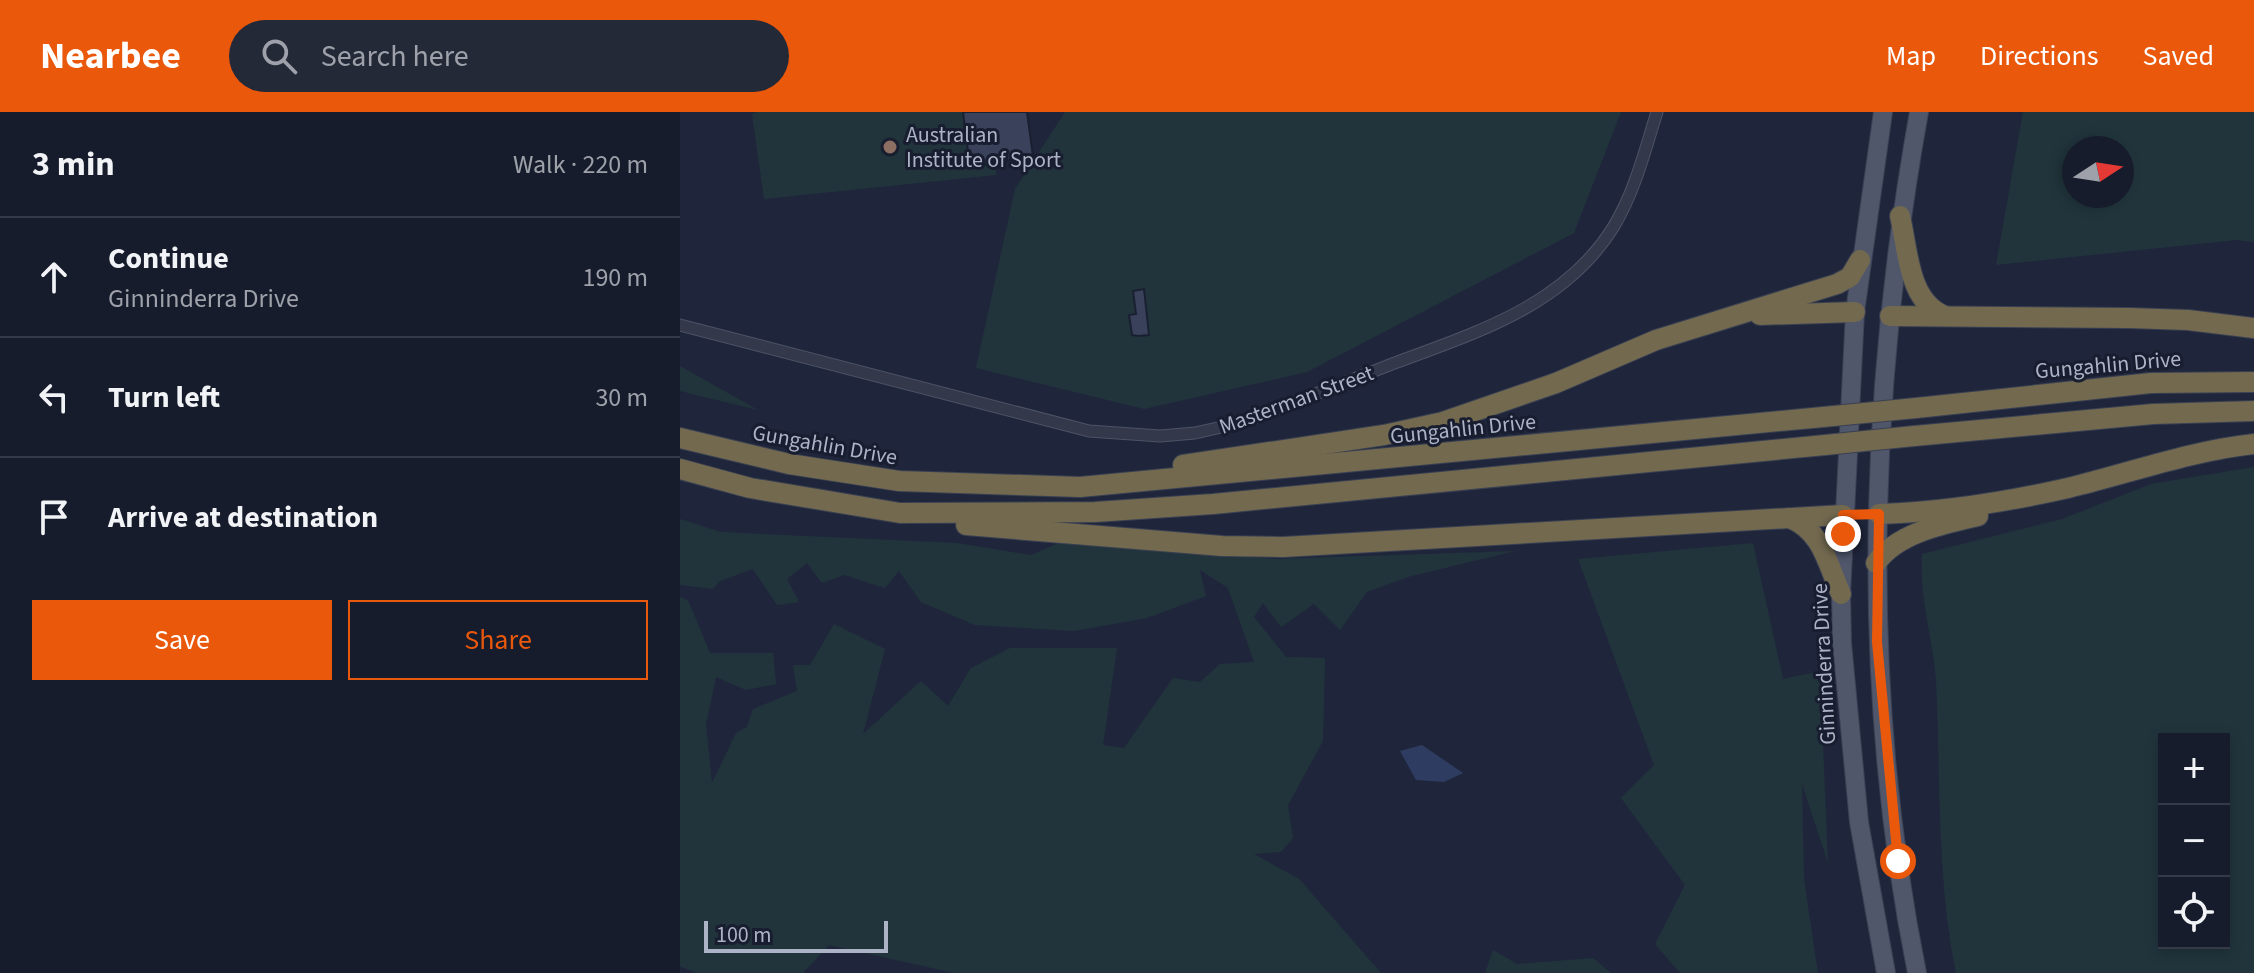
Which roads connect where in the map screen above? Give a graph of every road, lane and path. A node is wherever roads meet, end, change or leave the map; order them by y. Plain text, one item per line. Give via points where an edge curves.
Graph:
1 (1657, 112) edge
2 (1883, 112) edge
3 (1919, 112) edge
4 (1900, 216) junction
5 (1860, 260) junction
6 (1855, 312) junction
7 (1890, 316) junction
8 (1948, 317) junction
9 (1720, 319) junction
10 (680, 325) edge
11 (2254, 328) edge
12 (2254, 382) edge
13 (2254, 411) edge
14 (680, 438) edge
15 (2254, 444) edge
16 (680, 469) edge
17 (996, 485) junction
18 (2065, 488) junction
19 (900, 513) junction
20 (1879, 514) junction
21 (1843, 515) junction
22 (1789, 518) junction
23 (1876, 563) junction
24 (1841, 594) junction
25 (1886, 973) edge
26 (1917, 973) edge

1 - 10 street, Masterman Street via 1632,190 1614,225 1562,286 1480,331 1221,427 1160,436 1089,431
2 - 5 main road, Ginninderra Drive
3 - 4 main road
4 - 7 main road
4 - 8 highway via 1910,268 1923,299 1931,311
5 - 6 main road, Ginninderra Drive
5 - 9 highway via 1850,277 1837,284
6 - 7 main road
6 - 9 highway
6 - 21 main road, Ginninderra Drive
7 - 8 highway
7 - 20 main road
8 - 11 highway via 2158,319
9 - 17 highway via 1500,403 1414,428 1147,470
12 - 17 highway, Gungahlin Drive, bridge via 2151,383 1150,482
13 - 19 highway, bridge via 2153,414 1155,509
14 - 17 highway, Gungahlin Drive via 848,475 935,485
15 - 18 highway
16 - 19 highway via 750,488
18 - 20 highway via 1957,509
18 - 23 highway via 2039,502 1901,540 1887,547
19 - 22 highway via 926,521 1283,547
20 - 21 main road
20 - 23 main road
21 - 22 highway
21 - 24 main road, Ginninderra Drive
22 - 24 highway via 1816,536
23 - 26 main road via 1887,776
24 - 25 main road, Ginninderra Drive via 1856,794

